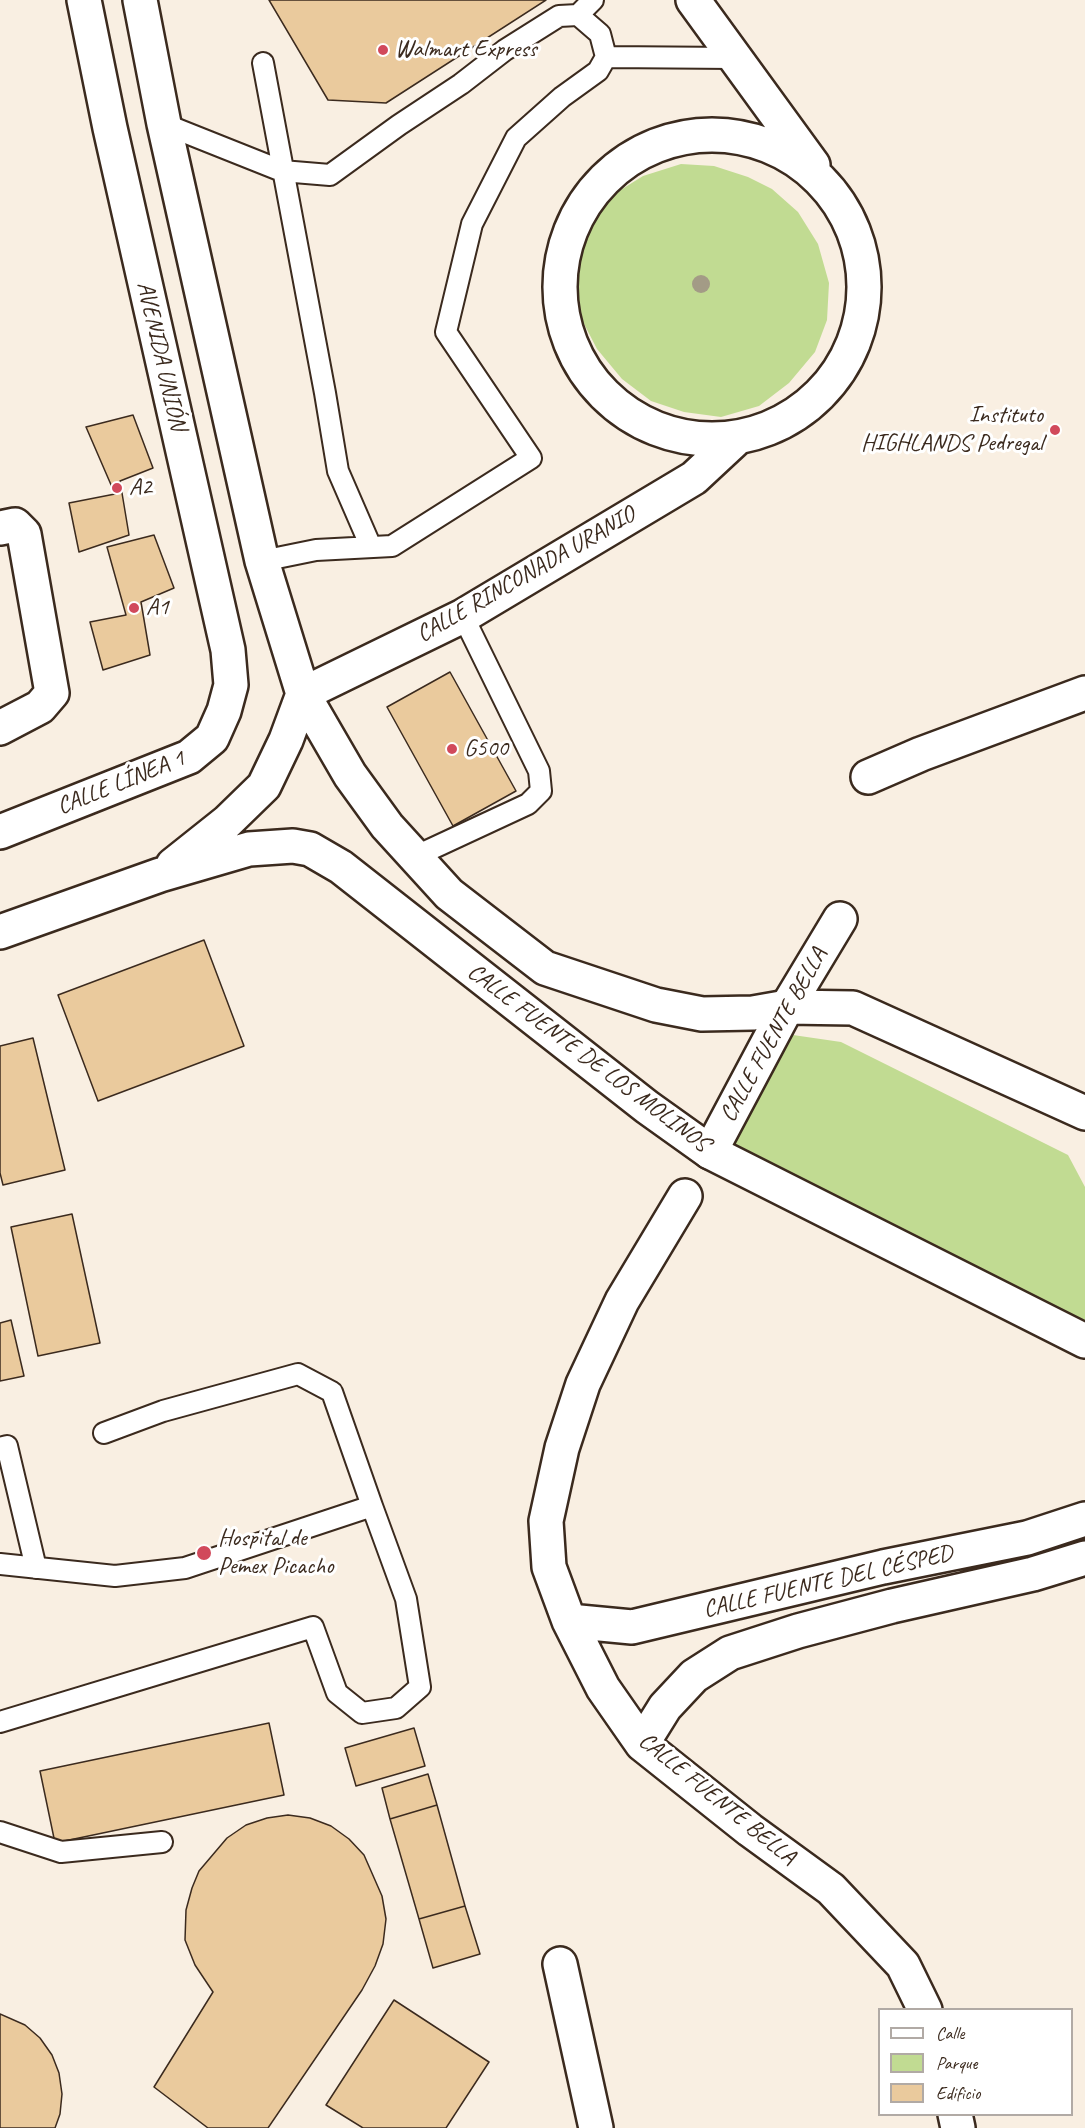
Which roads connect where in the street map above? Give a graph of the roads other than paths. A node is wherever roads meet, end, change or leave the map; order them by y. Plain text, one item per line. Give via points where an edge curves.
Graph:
1 (84, 0) edge
2 (140, 0) edge
3 (593, 0) edge
4 (693, 0) edge
5 (578, 15) junction
6 (606, 57) junction
7 (735, 58) junction
8 (263, 63) dead end
9 (164, 124) junction
10 (282, 171) junction
11 (828, 186) junction
12 (737, 438) junction
13 (0, 528) edge
14 (371, 547) junction
15 (262, 561) junction
16 (463, 616) junction
17 (1085, 693) edge
18 (303, 694) junction
19 (224, 711) joint
20 (0, 728) edge
21 (868, 777) dead end
22 (0, 832) edge
23 (414, 856) junction
24 (160, 875) junction
25 (840, 919) dead end
26 (0, 932) edge
27 (788, 1007) junction
28 (1085, 1113) edge
29 (710, 1152) junction
30 (685, 1196) dead end
31 (1085, 1341) edge
32 (104, 1433) dead end
33 (0, 1448) edge
34 (372, 1506) junction
35 (1085, 1519) edge
36 (1085, 1558) edge
37 (0, 1564) edge
38 (36, 1568) junction
39 (882, 1568) junction
40 (892, 1606) junction
41 (569, 1621) junction
42 (0, 1722) edge
43 (642, 1744) junction
44 (0, 1832) edge
45 (162, 1842) dead end
46 (560, 1964) dead end
47 (924, 2008) edge
48 (596, 2128) edge

1 - 19 street, AVENIDA UNIÓN via 228,650 231,685
2 - 9 street
3 - 5 lane
4 - 7 street
5 - 6 lane via 600,34
5 - 10 lane via 560,16 504,50 330,175
6 - 7 lane
6 - 14 lane via 598,71 516,138 472,224 446,332 531,458 392,546
7 - 11 street
8 - 10 lane
9 - 10 lane
9 - 15 street
10 - 14 lane via 338,471
11 - 12 street via 853,225 865,270 863,316 847,360 819,396 781,423
11 - 12 street via 787,153 767,146 737,136 683,136 634,155 594,189 567,236 558,288 567,340 594,386 634,419 684,438
12 - 16 street, CALLE RINCONADA URANIO via 694,478
13 - 20 street via 15,525 24,534 52,693 40,707
14 - 15 lane via 316,550
15 - 18 street
16 - 18 street, CALLE RINCONADA URANIO
16 - 23 lane via 539,771 541,791 528,804
17 - 21 street
18 - 23 street, CALLE FUENTE DE LOS MOLINOS via 350,775
18 - 24 street via 264,786 227,822
19 - 22 street, CALLE LÍNEA 1 via 212,738 189,757
23 - 27 street, CALLE FUENTE DE LOS MOLINOS via 449,894 545,968 656,1005 702,1014 753,1013
24 - 26 street
24 - 29 street, CALLE FUENTE DE LOS MOLINOS via 249,849 310,849 341,867
25 - 27 street, CALLE FUENTE BELLA
27 - 28 street, CALLE FUENTE DE LOS MOLINOS via 853,1008
27 - 29 street, CALLE FUENTE BELLA
29 - 31 street, CALLE FUENTE DE LOS MOLINOS
30 - 41 street, CALLE FUENTE BELLA via 622,1301 584,1384 562,1448 546,1521 549,1567
32 - 34 lane via 163,1411 298,1374 332,1392
33 - 38 lane via 7,1446
34 - 38 lane via 185,1568 115,1576
34 - 42 lane via 406,1599 420,1687 396,1708 362,1713 336,1694 313,1627
35 - 39 street, CALLE FUENTE DEL CÉSPED via 1027,1538
36 - 40 street, CALLE FUENTE DEL CÉSPED
37 - 38 lane
39 - 40 street
39 - 41 street, CALLE FUENTE DEL CÉSPED via 632,1627
40 - 43 street, CALLE FUENTE DEL CÉSPED via 798,1630 730,1653 694,1677 672,1699
41 - 43 street, CALLE FUENTE BELLA via 603,1688
43 - 47 street, CALLE FUENTE BELLA via 831,1889 903,1965
44 - 45 lane via 61,1852
46 - 48 street

